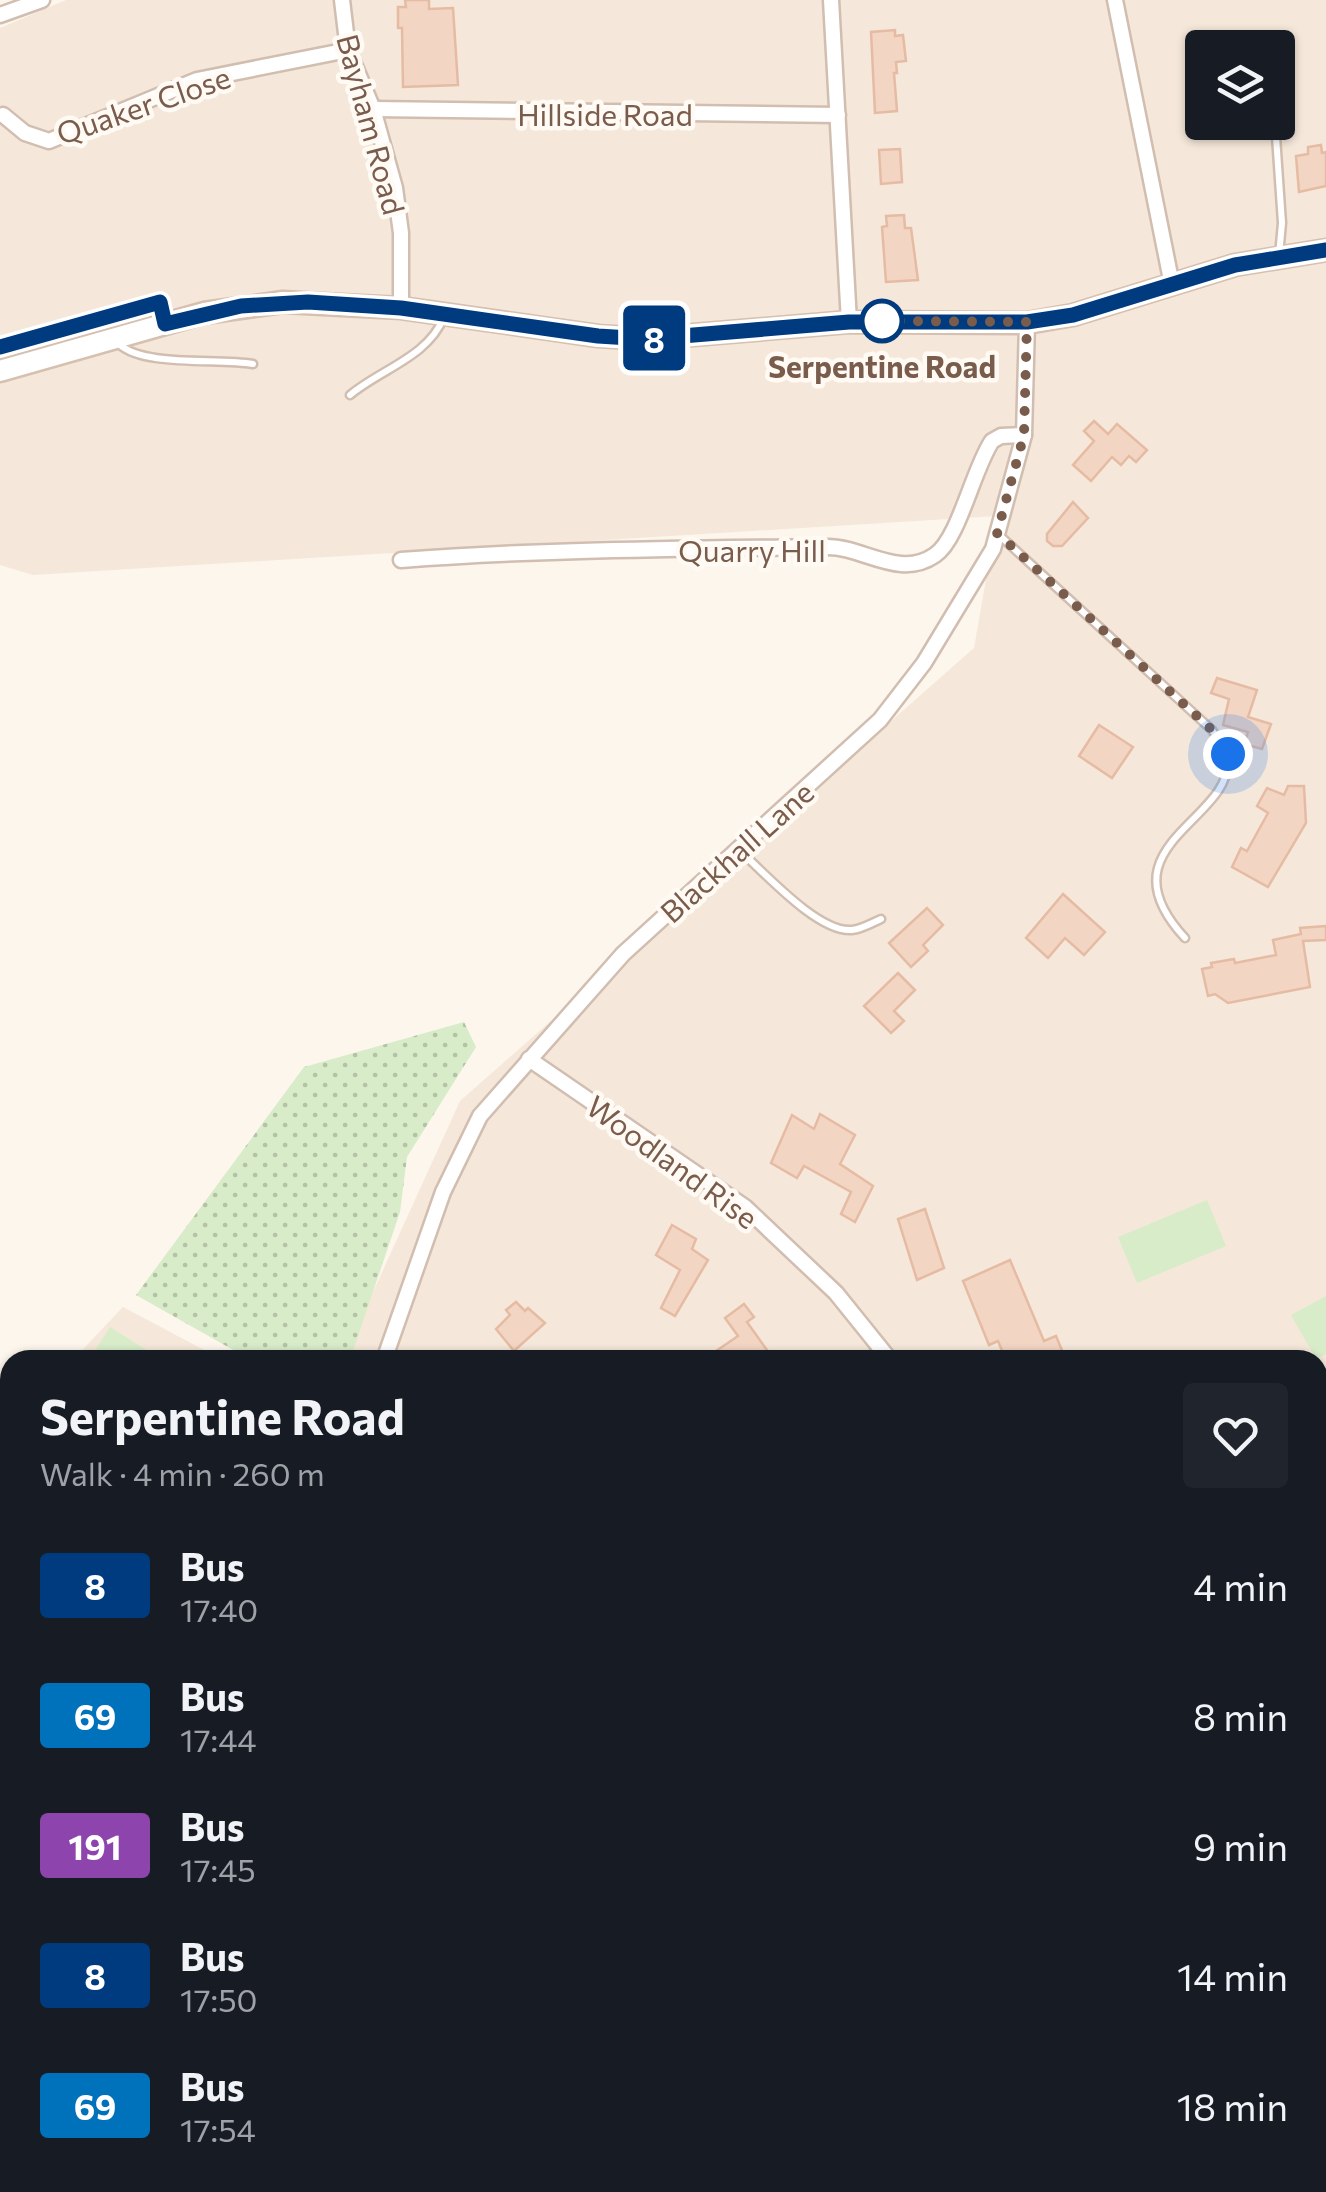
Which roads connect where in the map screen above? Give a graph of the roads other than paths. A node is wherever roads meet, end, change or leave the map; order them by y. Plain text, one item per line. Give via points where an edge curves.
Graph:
1 (42, 0) edge
2 (342, 0) edge
3 (831, 0) edge
4 (1115, 0) edge
5 (0, 15) edge
6 (348, 50) junction
7 (372, 109) junction
8 (3, 115) dead end
9 (838, 115) junction
10 (1276, 140) edge
11 (1326, 250) edge
12 (1279, 256) junction
13 (1172, 285) junction
14 (401, 308) junction
15 (444, 316) junction
16 (849, 322) junction
17 (1027, 322) junction
18 (165, 324) junction
19 (115, 339) junction
20 (0, 347) edge
21 (253, 364) dead end
22 (0, 371) edge
23 (350, 394) dead end
24 (1024, 435) junction
25 (997, 533) junction
26 (402, 560) dead end
27 (738, 849) junction
28 (881, 920) dead end
29 (1185, 938) dead end
30 (529, 1058) junction
31 (388, 1350) edge
32 (882, 1350) edge

1 - 5 street
2 - 6 street, Bayham Road
3 - 9 street
4 - 13 street
6 - 7 street, Bayham Road
6 - 8 street, Quaker Close via 197,80 49,141
7 - 9 street, Hillside Road
7 - 14 street, Bayham Road via 401,233
9 - 16 street
10 - 12 lane
11 - 12 main road
12 - 13 main road
13 - 17 main road
14 - 15 main road
14 - 18 main road via 265,303
15 - 16 main road via 646,339
15 - 23 lane via 415,354
16 - 17 main road
17 - 24 street, Blackhall Lane
18 - 19 main road
18 - 20 street via 160,302
19 - 21 lane via 142,357
19 - 22 main road
24 - 25 street, Blackhall Lane
24 - 26 street, Quarry Hill via 992,441 949,540 932,558 906,565 836,546
25 - 27 street, Blackhall Lane via 924,662 880,720
25 - 29 lane via 1212,730 1228,754 1214,798 1174,836 1158,869 1160,902
27 - 28 lane via 838,929
27 - 30 street, Blackhall Lane via 623,954
30 - 31 street, Blackhall Lane via 480,1116 450,1177
30 - 32 street, Woodland Rise via 745,1208 836,1293

